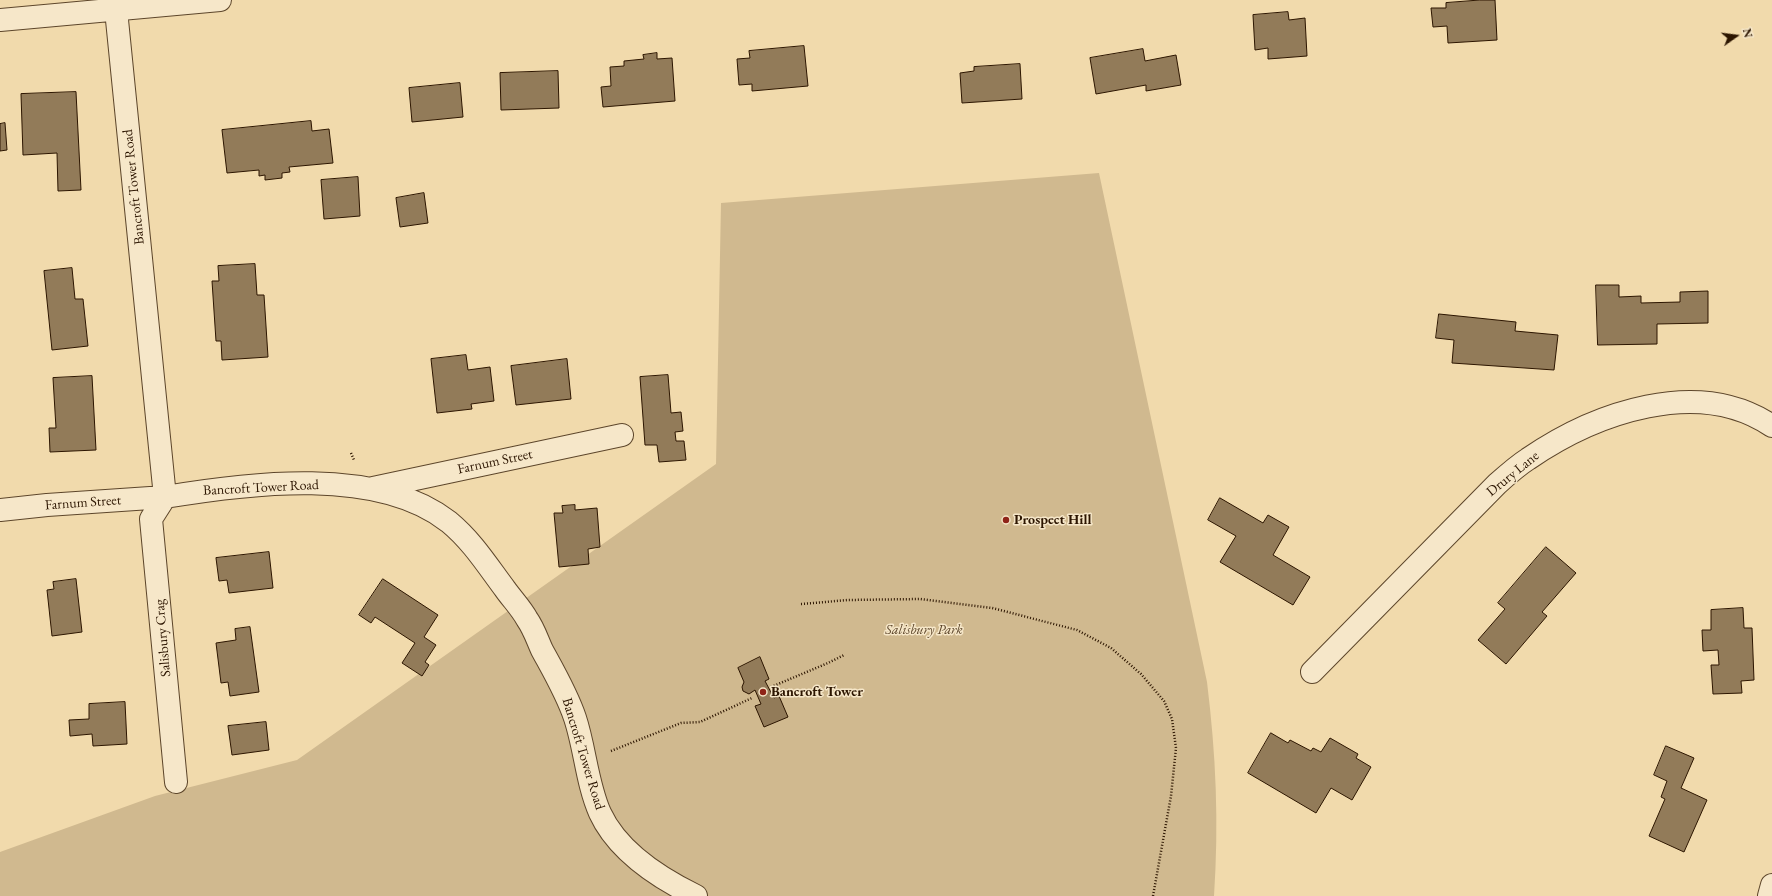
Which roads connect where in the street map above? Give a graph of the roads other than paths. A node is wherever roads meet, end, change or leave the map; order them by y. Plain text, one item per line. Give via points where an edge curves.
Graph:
1 (220, 0) edge
2 (116, 10) junction
3 (0, 20) edge
4 (1772, 426) edge
5 (622, 435) dead end
6 (368, 489) junction
7 (165, 497) junction
8 (0, 510) edge
9 (1312, 672) dead end
10 (176, 782) dead end
11 (1772, 884) edge
12 (696, 896) edge
13 (1769, 896) edge

1 - 2 street
2 - 3 street
2 - 7 street, Bancroft Tower Road
4 - 9 street, Drury Lane via 1740,410 1718,404 1690,402 1632,411 1595,422 1560,439 1527,459 1497,484
5 - 6 street, Farnum Street
6 - 7 street, Bancroft Tower Road via 319,484 278,484
6 - 12 street, Bancroft Tower Road via 399,496 434,512 450,523 476,549 535,631 557,676 573,711 600,813 616,838 632,855 670,882
7 - 8 street, Farnum Street
7 - 10 street, Salisbury Crag via 152,519
11 - 13 street

